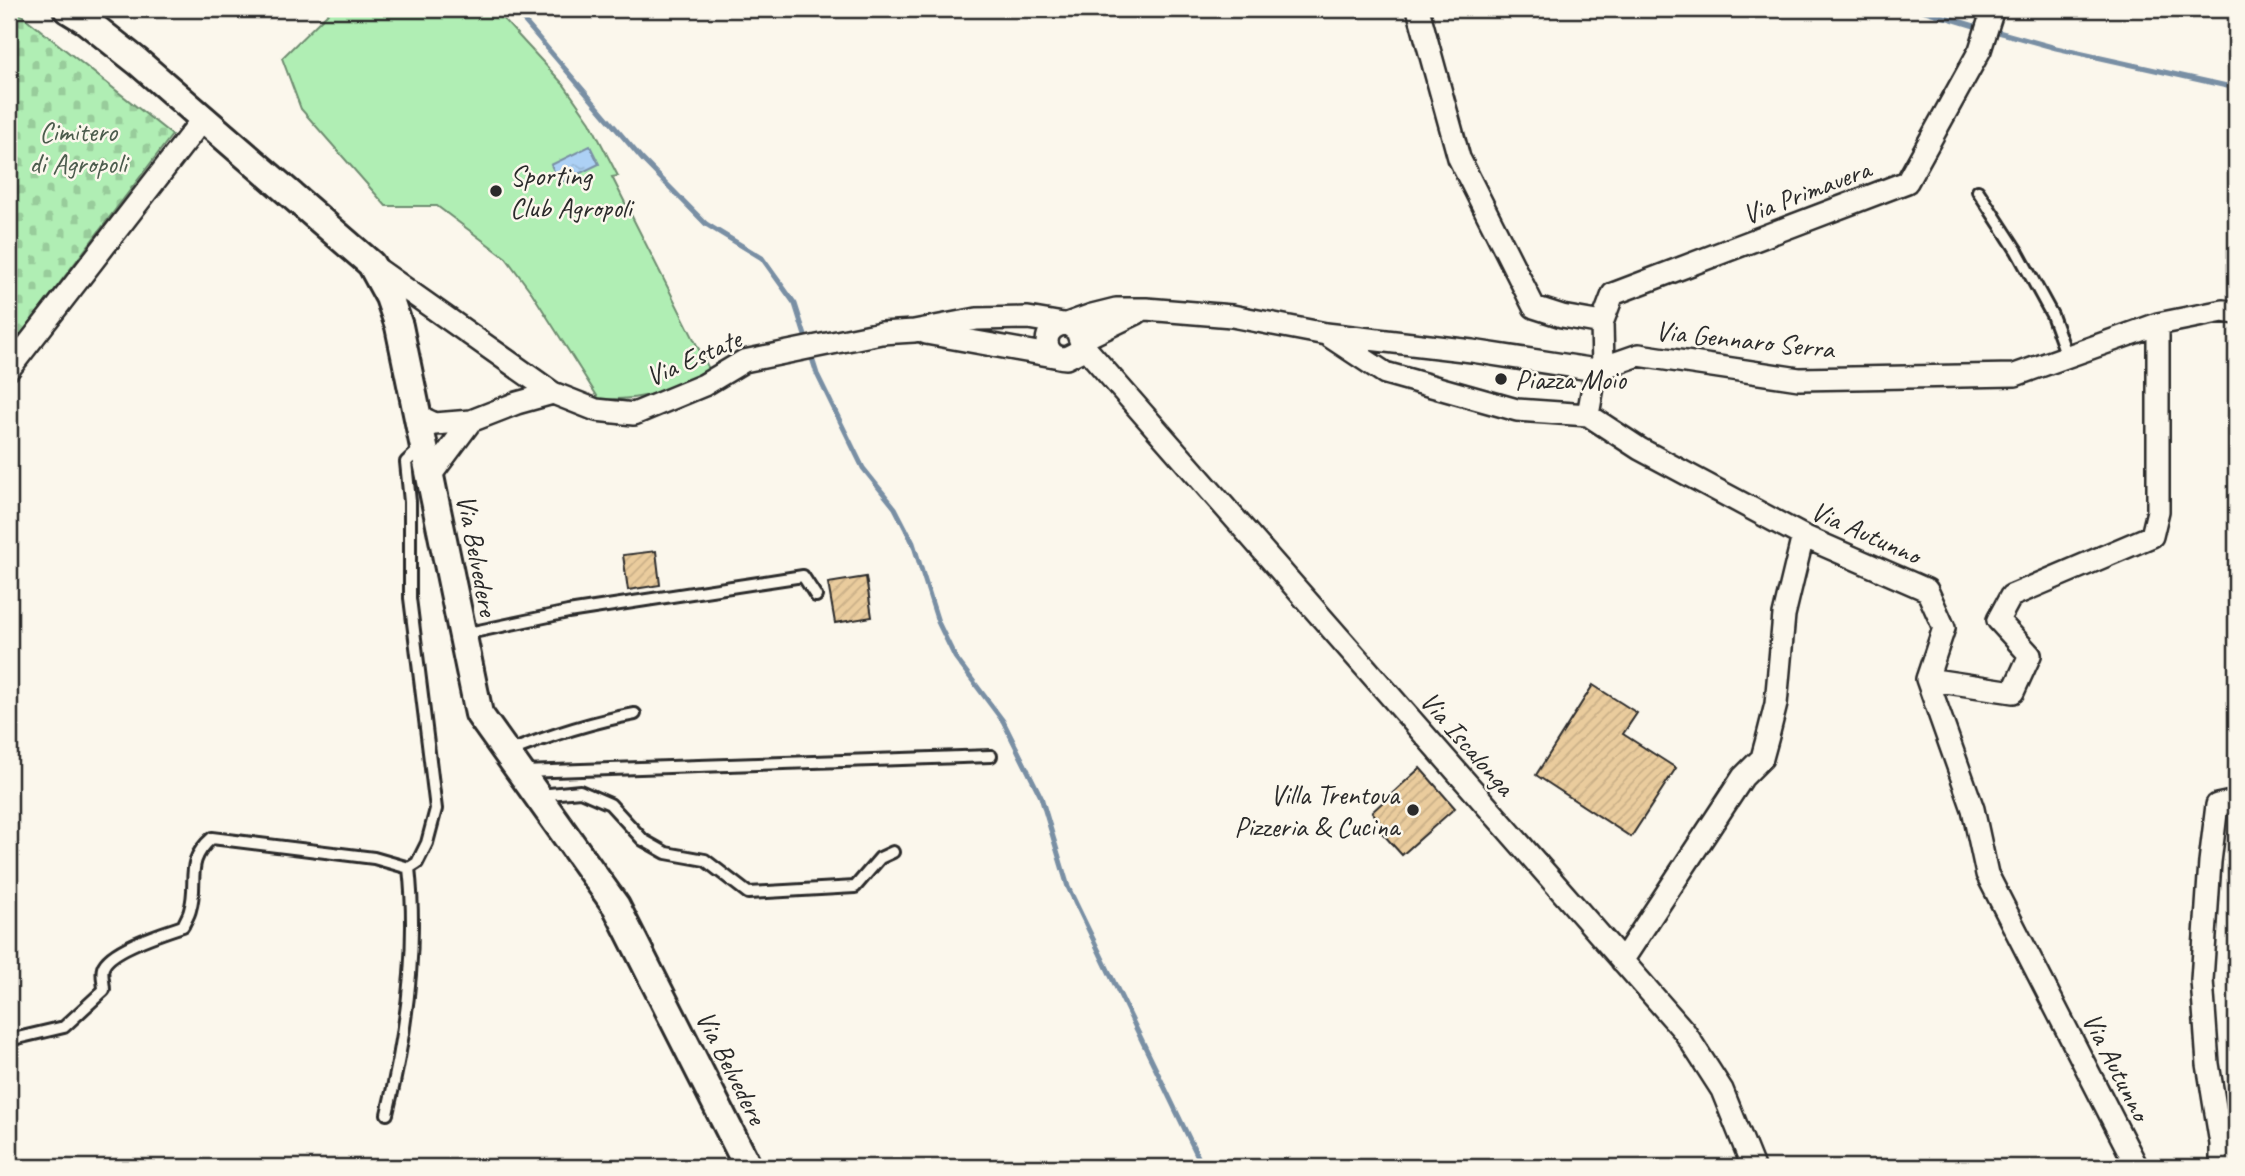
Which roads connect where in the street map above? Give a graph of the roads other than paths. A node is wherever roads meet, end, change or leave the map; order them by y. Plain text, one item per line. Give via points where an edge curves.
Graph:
1 (1418, 9) edge
2 (76, 13) edge
3 (1992, 14) edge
4 (202, 120) junction
5 (1978, 191) dead end
6 (371, 264) junction
7 (2236, 313) edge
8 (1602, 323) junction
9 (2158, 324) junction
10 (914, 331) junction
11 (1326, 334) junction
12 (1069, 341) junction
13 (2067, 356) junction
14 (9, 369) edge
15 (1599, 369) junction
16 (553, 393) junction
17 (1588, 415) junction
18 (418, 416) junction
19 (471, 421) junction
20 (424, 445) junction
21 (430, 476) junction
22 (1803, 536) junction
23 (816, 596) dead end
24 (462, 635) junction
25 (1927, 679) junction
26 (635, 714) dead end
27 (991, 756) dead end
28 (513, 763) junction
29 (537, 796) junction
30 (2236, 801) edge
31 (893, 852) dead end
32 (409, 868) junction
33 (1622, 961) junction
34 (9, 1040) edge
35 (387, 1114) dead end
36 (748, 1167) edge
37 (1754, 1167) edge
38 (2137, 1167) edge
39 (2221, 1167) edge

1 - 8 street via 1460,158 1534,307
2 - 4 street, Via Belvedere
3 - 8 street, Via Primavera via 1982,44 1907,182 1613,294
4 - 6 street, Via Belvedere
4 - 14 street
5 - 13 lane via 2052,314
6 - 16 street, Via Estate
6 - 18 street, Via Belvedere via 399,326
7 - 9 street, Via Gennaro Serra via 2223,311
8 - 15 street, Via Primavera
9 - 13 street, Via Gennaro Serra
9 - 25 street via 2158,511 2152,536 2011,596 1998,620 2030,656 2013,692
10 - 12 street, Via Estate
10 - 12 street, Via Estate via 977,319 1028,318
10 - 16 street, Via Estate via 881,333 744,361 704,386 634,414 596,410
11 - 12 street via 1233,316 1146,309
11 - 15 street, Via Gennaro Serra
11 - 17 street, Via Autunno via 1385,373 1517,410
12 - 33 street, Via Iscalonga via 1110,375
13 - 15 street, Via Gennaro Serra via 2015,375 1799,379 1639,355
15 - 17 street
16 - 19 street
17 - 22 street, Via Autunno via 1640,449
18 - 19 street via 435,424
18 - 20 street, Via Belvedere
19 - 21 street
20 - 21 street, Via Belvedere
20 - 32 lane via 406,463 410,598 436,808 427,843 417,863
21 - 24 street, Via Belvedere
22 - 25 street, Via Autunno via 1927,590 1944,628
22 - 33 street via 1784,615 1776,704 1762,758 1743,778
23 - 24 lane via 803,576 568,612
24 - 28 street, Via Belvedere via 479,715
25 - 38 street, Via Autunno via 1973,809 1987,874
26 - 28 lane via 539,740
27 - 28 lane
28 - 29 street, Via Belvedere
29 - 31 lane via 580,791 610,804 642,839 666,853 705,860 748,893 855,887 880,858
29 - 36 street, Via Belvedere via 616,906
30 - 39 street via 2217,806 2202,980
32 - 34 lane via 374,858 212,838 200,848 193,866 191,910 183,926 109,958 103,969 104,990 64,1027
32 - 35 lane via 413,905 410,974 399,1064
33 - 37 street, Via Iscalonga via 1684,1031 1722,1090

